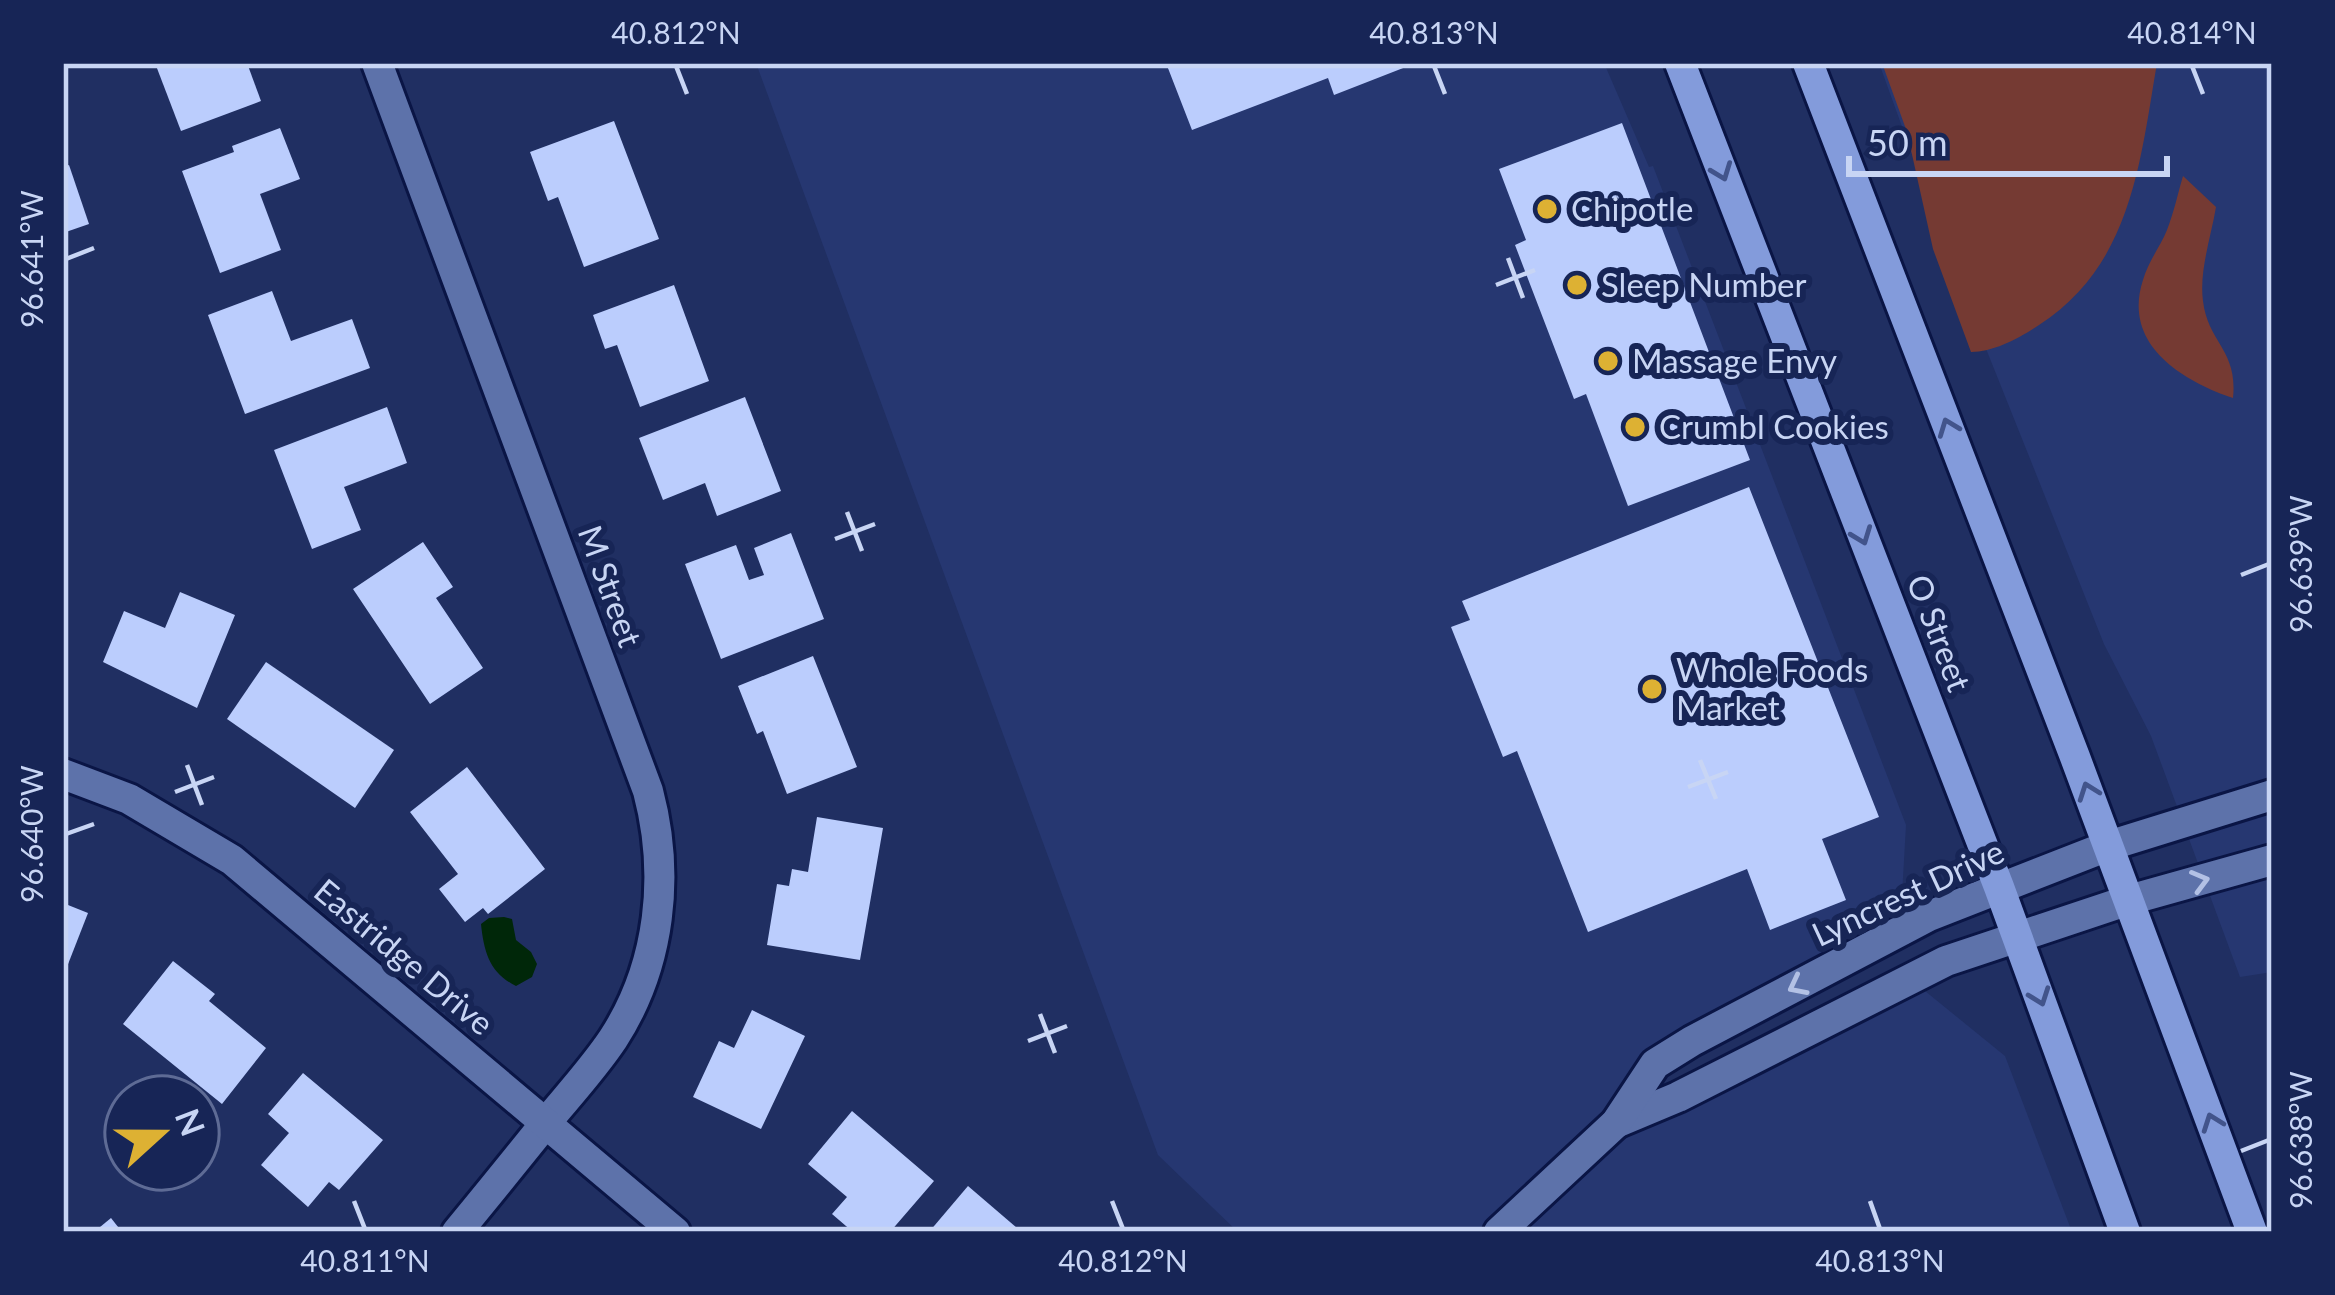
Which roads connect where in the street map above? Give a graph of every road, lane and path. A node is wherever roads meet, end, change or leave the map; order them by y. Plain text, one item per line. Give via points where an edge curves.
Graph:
1 (377, 63) edge
2 (1680, 63) edge
3 (1808, 63) edge
4 (63, 774) edge
5 (2272, 795) edge
6 (2108, 846) junction
7 (2272, 860) edge
8 (1999, 887) junction
9 (2128, 900) junction
10 (2018, 936) junction
11 (546, 1124) junction
12 (1616, 1124) junction
13 (457, 1232) edge
14 (675, 1232) edge
15 (1499, 1232) edge
16 (2125, 1232) edge
17 (2252, 1232) edge

1 - 11 street, M Street via 657,825 658,911 632,1005
2 -> 8 main road, O Street
6 -> 3 main road
4 - 11 street, Eastridge Drive via 129,799 232,860
5 - 6 street, Lyncrest Drive
6 - 8 street, Lyncrest Drive
6 - 9 main road
9 -> 7 street, Lyncrest Drive
8 - 10 main road, O Street
8 -> 12 street, Lyncrest Drive via 1692,1041 1655,1064
9 - 10 street, Lyncrest Drive
17 -> 9 main road
10 - 12 street, Lyncrest Drive via 1929,968
10 -> 16 main road, O Street
11 - 13 street, M Street
11 - 14 street, Eastridge Drive
12 - 15 street, Lyncrest Drive

